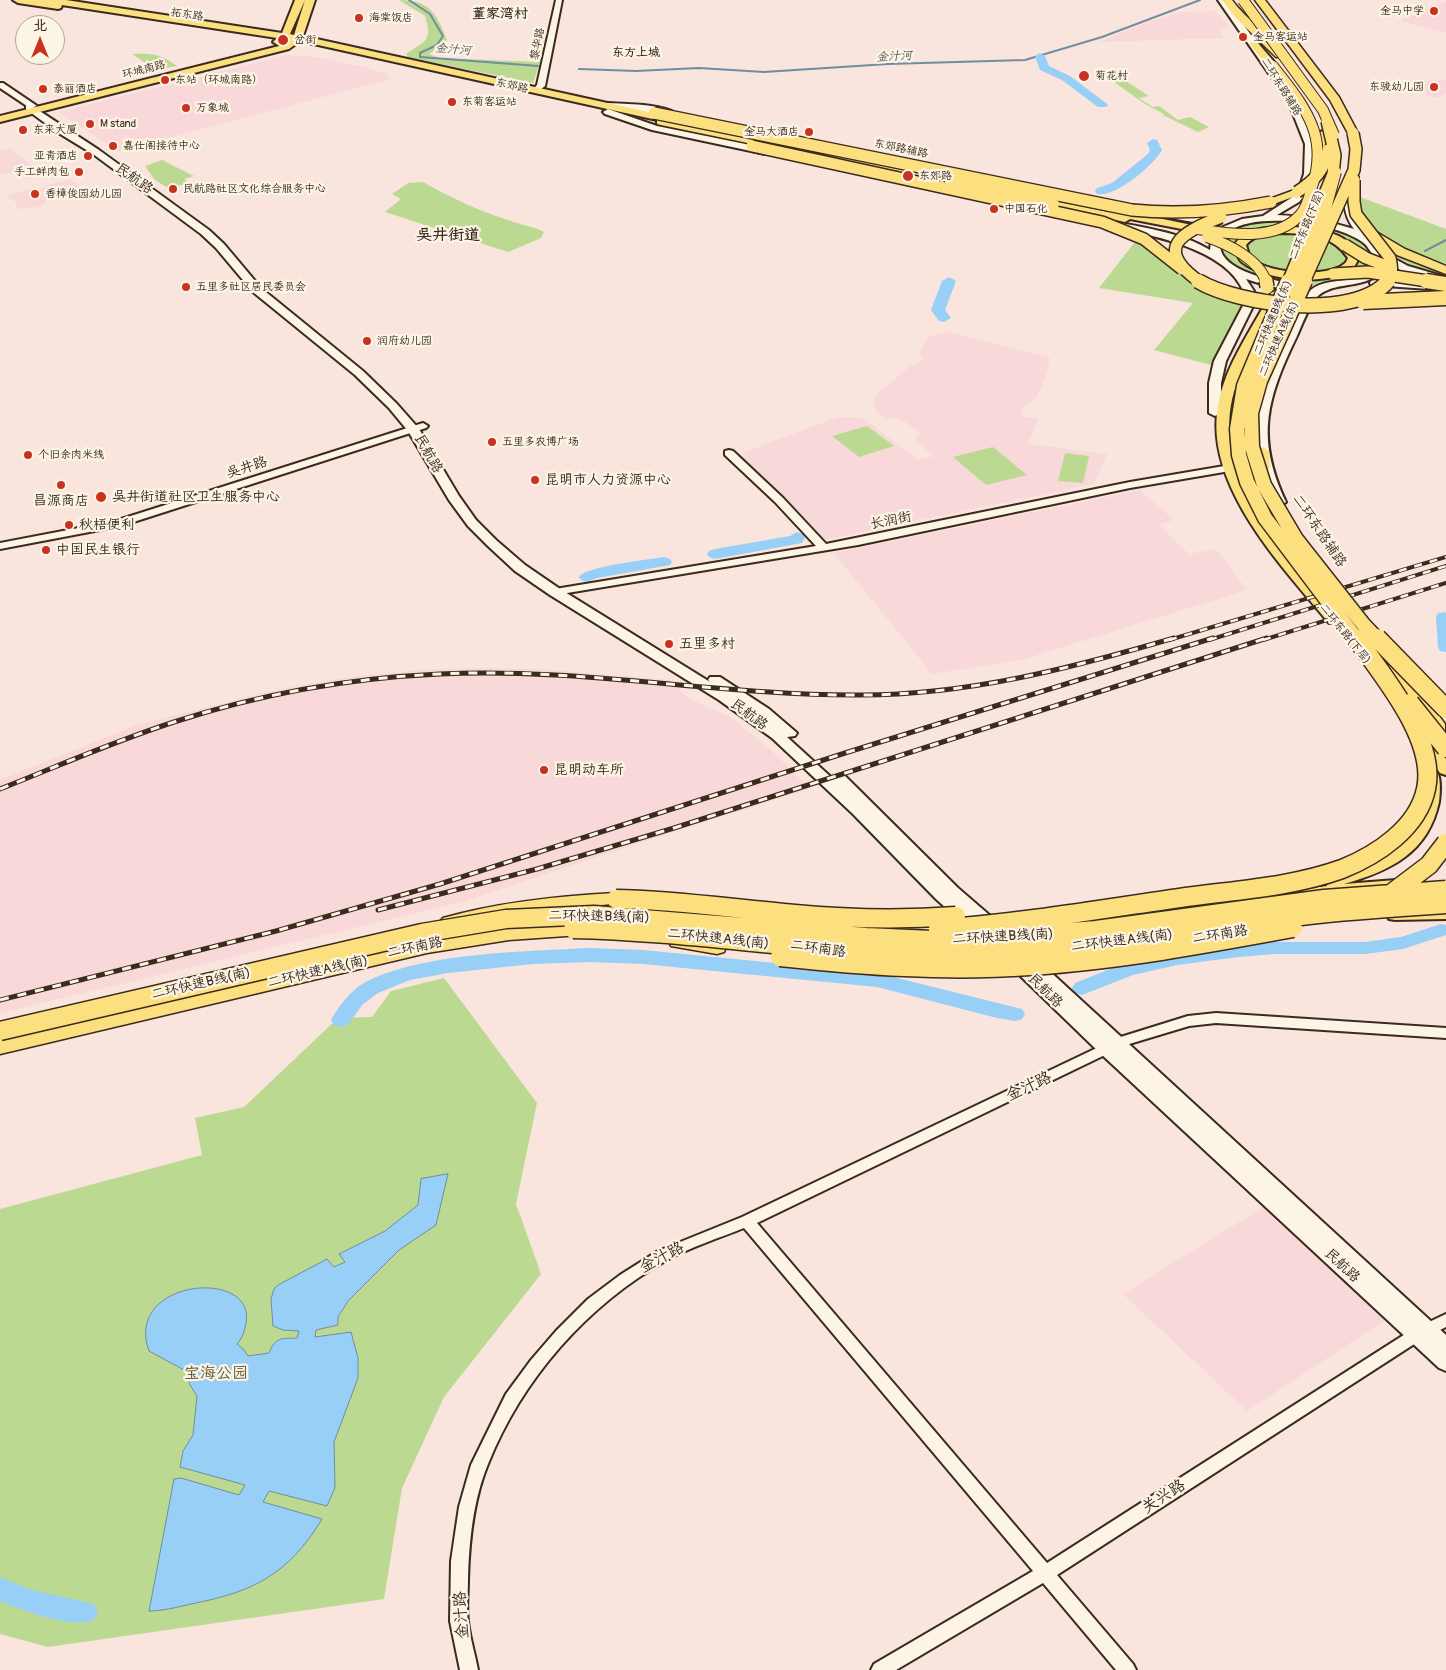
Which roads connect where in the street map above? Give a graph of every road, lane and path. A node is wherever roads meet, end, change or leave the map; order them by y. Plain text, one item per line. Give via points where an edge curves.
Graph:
1 (18, 0) edge
2 (48, 0) edge
3 (300, 0) edge
4 (310, 0) edge
5 (559, 0) edge
6 (1222, 0) edge
7 (1227, 0) edge
8 (1235, 0) edge
9 (1244, 0) edge
10 (1259, 0) edge
11 (1272, 0) edge
12 (283, 38) junction
13 (296, 40) junction
14 (1254, 44) junction
15 (1273, 66) joint
16 (1297, 71) junction
17 (0, 86) edge
18 (536, 91) junction
19 (33, 108) junction
20 (602, 108) junction
21 (654, 113) joint
22 (0, 115) edge
23 (0, 119) edge
24 (1349, 123) junction
25 (678, 130) joint
26 (1327, 130) junction
27 (1318, 152) junction
28 (1326, 170) junction
29 (1354, 170) junction
30 (950, 182) junction
31 (973, 195) junction
32 (1056, 202) junction
33 (1271, 202) junction
34 (1038, 208) junction
35 (1252, 221) junction
36 (1194, 227) junction
37 (1263, 232) junction
38 (1370, 237) junction
39 (1345, 245) junction
40 (1244, 258) junction
41 (1225, 263) junction
42 (1182, 269) junction
43 (1334, 280) junction
44 (1445, 280) edge
45 (1446, 298) edge
46 (1308, 302) junction
47 (1215, 413) junction
48 (418, 428) junction
49 (1230, 439) junction
50 (1263, 451) junction
51 (728, 452) dead end
52 (1226, 468) junction
53 (1256, 506) junction
54 (0, 546) edge
55 (823, 547) junction
56 (560, 591) junction
57 (1358, 628) junction
58 (1389, 682) junction
59 (1446, 709) edge
60 (1446, 727) edge
61 (1446, 740) edge
62 (1446, 749) edge
63 (1446, 770) edge
64 (1446, 843) edge
65 (1338, 870) junction
66 (1446, 882) edge
67 (1446, 890) edge
68 (1238, 902) junction
69 (1446, 905) edge
70 (1446, 914) edge
71 (594, 915) junction
72 (1364, 917) junction
73 (573, 930) junction
74 (991, 932) junction
75 (457, 942) junction
76 (717, 948) junction
77 (348, 952) junction
78 (1019, 959) junction
79 (324, 983) junction
80 (0, 1032) edge
81 (1446, 1033) edge
82 (0, 1045) edge
83 (1111, 1046) junction
84 (0, 1058) edge
85 (747, 1221) junction
86 (1446, 1320) edge
87 (1422, 1332) junction
88 (1446, 1346) edge
89 (1446, 1363) edge
90 (1045, 1573) junction
91 (469, 1670) edge
92 (880, 1670) edge
93 (1127, 1670) edge

1 - 12 main road, 拓东路
2 - 12 main road, 拓东路
3 - 12 main road
4 - 13 main road
5 - 18 street, 黎华路 via 541,86
6 - 14 main road, 二环东路辅路
7 - 16 highway, bridge via 1241,20
8 - 26 main road, 二环东路(下层)
9 - 16 highway, 二环快速B线(东), bridge
9 - 49 main road, 二环东路(下层), bridge via 1323,110 1333,129 1337,161 1332,191 1321,222 1241,392
10 - 24 highway, 二环快速A线(东) via 1335,99
10 - 38 main road via 1337,105 1349,128 1354,159 1348,209 1351,219
11 - 24 highway via 1338,86 1350,111
12 - 13 main road, 拓东路
12 - 19 main road, 环城南路 via 264,49
13 - 18 main road, 东郊路
13 - 19 main road, 环城南路 via 279,49
13 - 20 main road, 东郊路 via 410,70
14 - 15 main road
14 - 35 main road, 二环东路辅路 via 1295,105 1310,144 1307,184 1300,195 1288,206
15 - 27 main road, bridge via 1307,115
16 - 26 highway, 二环快速B线(东), bridge via 1321,106
17 - 19 street
18 - 20 main road, 东郊路
19 - 22 main road, 环城南路
19 - 23 main road, 环城南路
19 - 48 main road, 民航路 via 205,232 257,290 359,373
20 - 21 main road
20 - 25 main road
20 - 30 main road, 东郊路
20 - 31 main road via 665,130
20 - 32 main road, 东郊路
20 - 36 main road, 东郊路辅路 via 660,111
21 - 33 highway, bridge via 1132,210 1204,213
24 - 29 highway, 二环快速A线(东), bridge via 1356,148
25 - 42 highway, bridge via 1092,220 1144,239
26 - 27 main road
26 - 28 main road, 二环东路(下层), bridge
26 - 33 highway, bridge via 1327,161 1319,175 1303,188
26 - 57 highway, 二环快速B线(东), bridge via 1335,155 1333,174 1244,386 1235,434 1245,476 1262,513 1281,541
27 - 28 main road, bridge
27 - 37 main road, bridge via 1314,182 1300,215 1286,225
28 - 49 main road, 二环东路(下层), bridge via 1310,220 1229,390 1223,412
29 - 38 highway, bridge via 1355,209
29 - 57 highway, 二环快速A线(东), bridge via 1263,375 1250,424 1257,466 1274,505
30 - 31 main road
30 - 32 main road, 东郊路, bridge
31 - 34 main road
32 - 34 main road
32 - 36 main road, 东郊路, bridge
33 - 42 highway, bridge via 1211,220 1185,233 1177,241 1174,252
34 - 41 main road via 1164,235 1195,245
35 - 36 main road, 东郊路辅路
35 - 38 main road via 1316,220
35 - 41 main road via 1235,225 1218,236 1215,249
36 - 37 main road, bridge via 1234,234
36 - 40 main road, bridge
37 - 39 main road, bridge via 1312,233
37 - 40 main road, bridge via 1242,241 1239,249
38 - 43 main road via 1380,258 1374,272 1360,280
38 - 44 highway, bridge
38 - 46 highway, bridge via 1390,260 1392,272 1386,282 1376,291 1358,298 1331,304
39 - 43 main road, bridge via 1353,256 1353,262
39 - 44 highway, bridge via 1381,265
40 - 43 main road, bridge via 1280,274
40 - 47 main road, bridge via 1264,275 1267,284 1231,359 1218,393
41 - 43 main road via 1251,277 1276,284 1306,287
41 - 47 main road via 1248,286 1251,295 1250,304 1220,362
42 - 46 highway, bridge via 1204,285 1231,296 1260,302
43 - 44 highway, bridge via 1354,271
43 - 46 main road via 1318,290
45 - 46 highway, bridge
46 - 50 main road, 二环东路辅路 via 1267,397 1262,418
47 - 52 main road via 1214,440
48 - 54 street, 吴井路 via 117,524
48 - 56 main road, 民航路 via 453,498 472,523 520,568
49 - 52 main road, 二环东路(下层)
49 - 53 main road, 二环东路(下层)
50 - 53 main road via 1255,488
50 - 60 main road, 二环东路辅路 via 1276,494 1298,535
51 - 55 street
52 - 53 main road, 二环东路(下层)
52 - 55 street, 长润街
53 - 58 main road, 二环东路(下层) via 1365,640
53 - 58 main road, 二环东路(下层) via 1269,541
55 - 56 street, 长润街
56 - 74 main road, 民航路 via 724,696 777,735 845,798 941,896
57 - 59 highway, bridge
57 - 61 highway, bridge
57 - 62 highway, bridge
57 - 65 highway, bridge via 1418,736 1427,762 1428,780 1420,806 1402,830 1377,852
58 - 61 main road
58 - 62 main road
58 - 63 main road
58 - 68 main road via 1415,734 1431,776 1431,809 1418,836 1402,853 1356,876
64 - 76 highway, bridge via 1429,865 1402,886 1372,905 1346,916 1263,934 1118,957 1029,966 929,969 831,962
65 - 71 highway, bridge via 1300,880 1151,903 938,929 849,930 680,917
65 - 77 highway, bridge via 1274,881 926,918 838,917 616,899 554,903 484,913
66 - 68 main road via 1349,888
67 - 71 highway, 二环快速B线(南), bridge via 1324,898 1064,934 965,940 866,937
68 - 74 main road, 二环南路
69 - 72 main road
69 - 73 highway, 二环快速A线(南), bridge via 1304,916 1070,948 968,954 856,951 649,932
70 - 72 main road, 二环南路
71 - 80 highway, 二环快速B线(南), bridge via 530,917 445,929
72 - 78 main road, 二环南路 via 1106,952
73 - 75 highway, 二环快速A线(南) via 509,934
73 - 76 highway, bridge via 632,932
74 - 77 main road, 二环南路 via 872,939 636,919 559,917 481,925
74 - 78 main road, 民航路
75 - 79 highway via 421,950
75 - 82 highway, 二环快速A线(南)
76 - 79 highway via 622,939 534,940 437,956
77 - 80 main road, 二环南路
78 - 82 main road, 二环南路 via 901,959 634,929 531,929 401,951
78 - 83 main road, 民航路
79 - 84 highway
81 - 83 street, 金汁路 via 1216,1018 1188,1022
83 - 85 street, 金汁路
83 - 87 main road, 民航路
85 - 90 street
85 - 91 street, 金汁路 via 663,1255 594,1302 537,1364 512,1399 479,1465 467,1507 460,1561 460,1621
86 - 87 street, 关兴路
87 - 88 main road, 民航路
87 - 89 main road, 民航路
87 - 90 street, 关兴路
90 - 92 street, 关兴路
90 - 93 street

